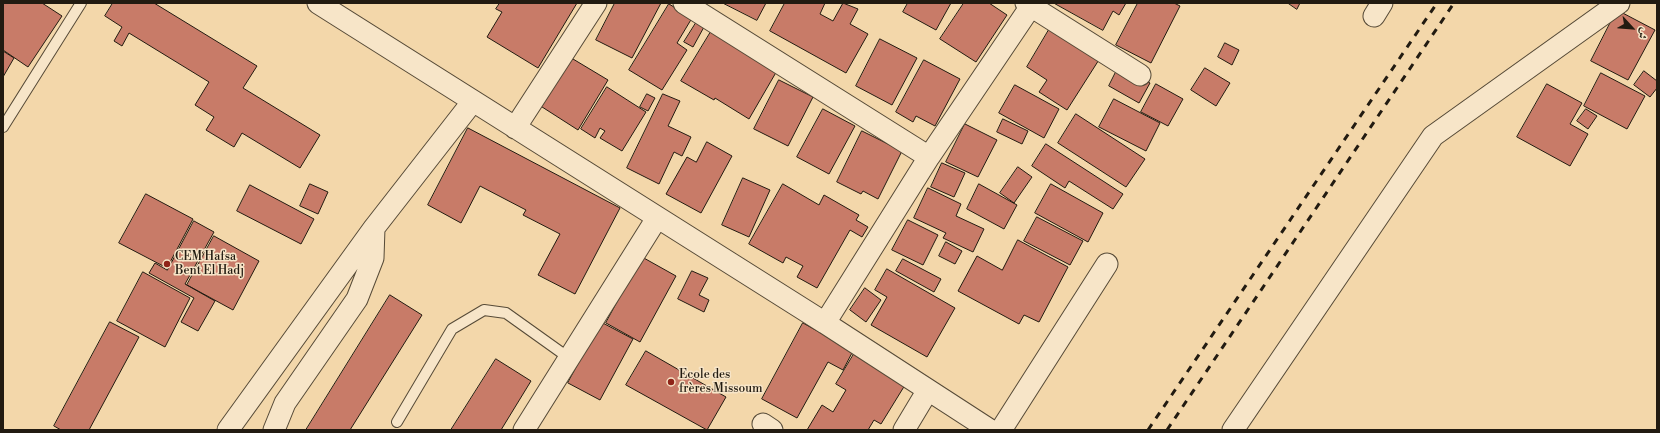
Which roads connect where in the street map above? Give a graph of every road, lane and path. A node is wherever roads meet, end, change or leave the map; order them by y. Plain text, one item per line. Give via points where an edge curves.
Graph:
1 (80, 3) edge
2 (318, 3) edge
3 (596, 3) edge
4 (684, 3) edge
5 (1619, 3) edge
6 (1030, 4) edge
7 (1140, 75) dead end
8 (473, 101) junction
9 (3, 127) edge
10 (515, 128) junction
11 (929, 157) junction
12 (658, 218) junction
13 (374, 228) junction
14 (1107, 264) dead end
15 (825, 323) junction
16 (569, 358) junction
17 (928, 390) junction
18 (397, 422) dead end
19 (228, 430) edge
20 (274, 430) edge
21 (524, 430) edge
22 (904, 430) edge
23 (990, 430) edge
24 (1001, 430) edge
25 (1233, 430) edge

1 - 9 lane
2 - 8 street
3 - 10 street
4 - 11 street
5 - 25 street via 1433,136
6 - 7 street
6 - 11 street
8 - 10 street
8 - 13 street
10 - 12 street
11 - 15 street
12 - 15 street
12 - 16 street
13 - 19 street
13 - 20 street via 374,258 357,298 284,403
14 - 24 street
15 - 17 street
16 - 18 lane via 506,313 484,310 452,329
16 - 21 street
17 - 22 street
17 - 23 street

